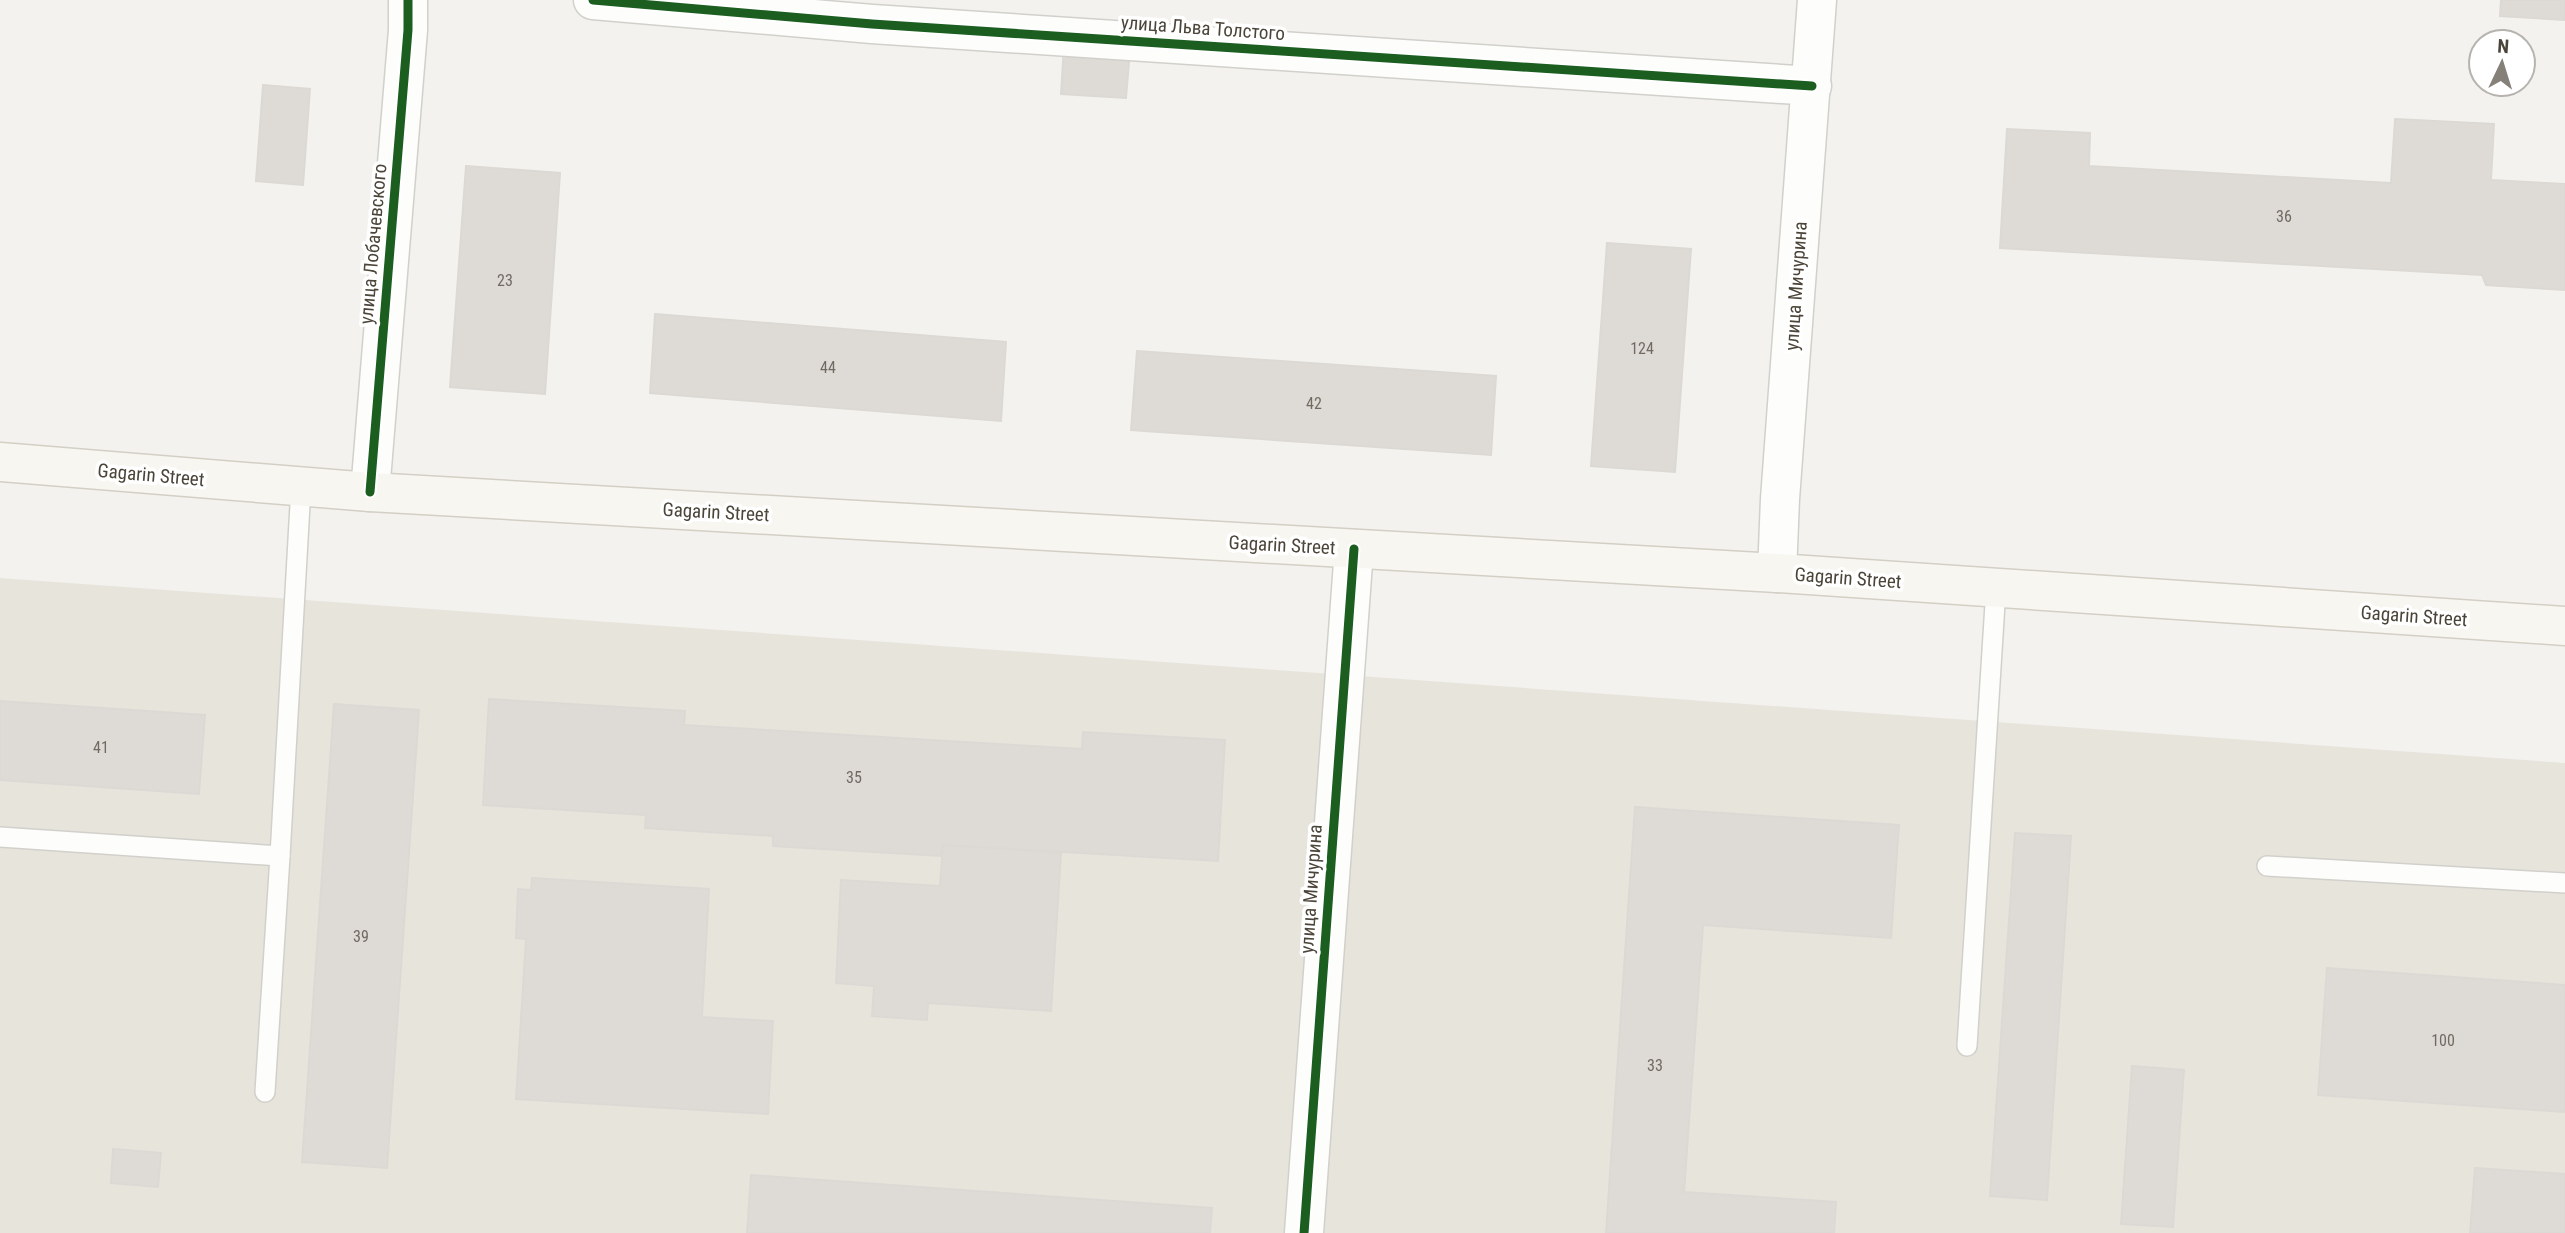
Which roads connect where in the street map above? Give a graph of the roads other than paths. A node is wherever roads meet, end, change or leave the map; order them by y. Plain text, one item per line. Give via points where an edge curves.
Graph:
1 (408, 0) edge
2 (593, 0) edge
3 (1817, 0) edge
4 (1812, 86) junction
5 (0, 462) edge
6 (300, 487) junction
7 (370, 492) junction
8 (1354, 548) junction
9 (1777, 573) junction
10 (1996, 588) junction
11 (2565, 626) edge
12 (0, 837) edge
13 (280, 856) junction
14 (2267, 866) dead end
15 (2565, 883) edge
16 (1967, 1046) dead end
17 (265, 1093) dead end
18 (1304, 1233) edge

1 - 7 street, улица Лобачевского
2 - 4 street, улица Льва Толстого via 872,24
3 - 4 street, улица Мичурина
4 - 9 street, улица Мичурина
5 - 6 main road, Gagarin Street
6 - 7 main road, Gagarin Street
6 - 13 lane
7 - 8 main road, Gagarin Street
8 - 9 main road, Gagarin Street
8 - 18 street, улица Мичурина
9 - 10 main road, Gagarin Street
10 - 11 main road, Gagarin Street
10 - 16 lane
12 - 13 lane
13 - 17 lane
14 - 15 lane

